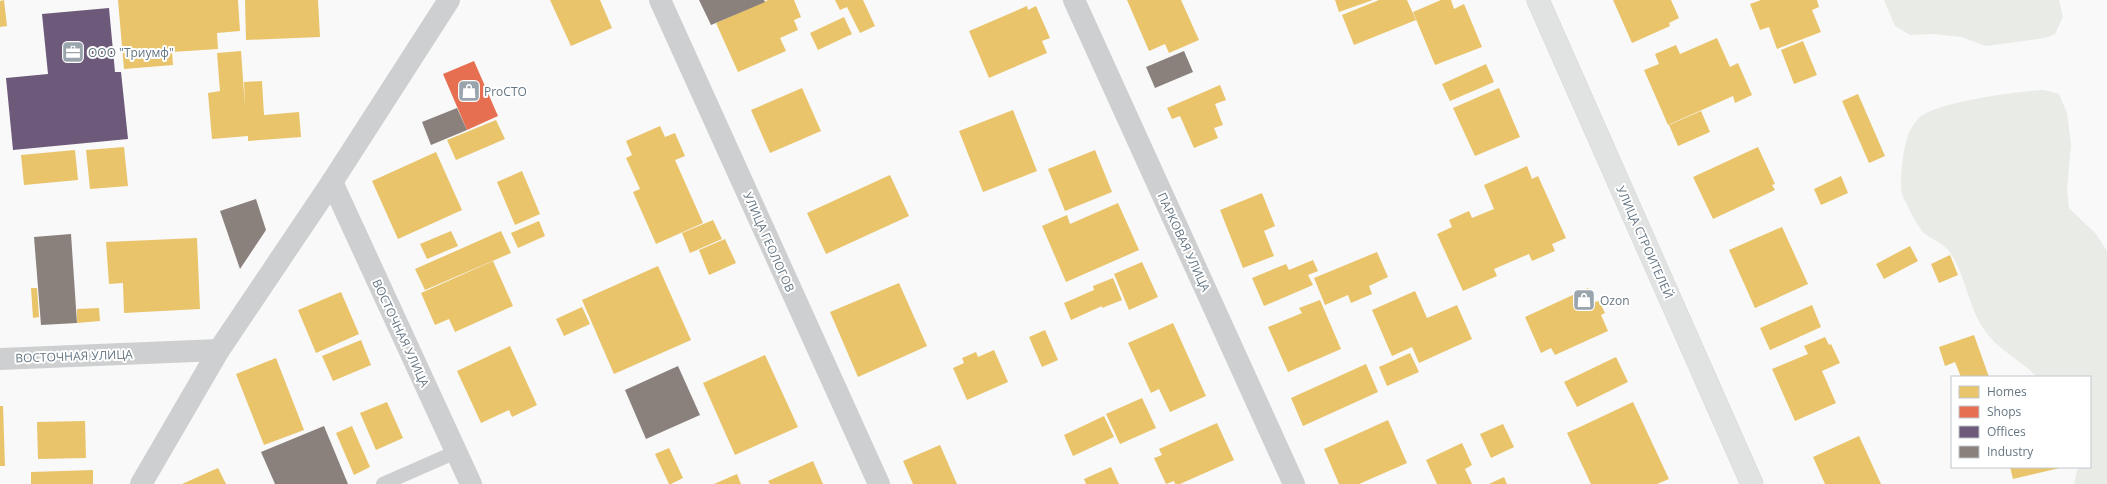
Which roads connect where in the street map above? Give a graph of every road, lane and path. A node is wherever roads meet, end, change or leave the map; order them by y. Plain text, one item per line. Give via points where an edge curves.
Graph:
1 (449, 0) edge
2 (660, 0) edge
3 (1074, 0) edge
4 (1538, 0) edge
5 (332, 182) junction
6 (220, 350) junction
7 (0, 359) edge
8 (456, 452) junction
9 (141, 484) edge
10 (383, 484) edge
11 (471, 484) edge
12 (879, 484) edge
13 (1294, 484) edge
14 (1752, 484) edge

1 - 5 street
2 - 12 street, УЛИЦА ГЕОЛОГОВ
3 - 13 street, ПАРКОВАЯ УЛИЦА
4 - 14 main road, УЛИЦА СТРОИТЕЛЕЙ
5 - 6 street
5 - 8 street, ВОСТОЧНАЯ УЛИЦА
6 - 7 street, ВОСТОЧНАЯ УЛИЦА
6 - 9 street
8 - 10 lane
8 - 11 street, ВОСТОЧНАЯ УЛИЦА

